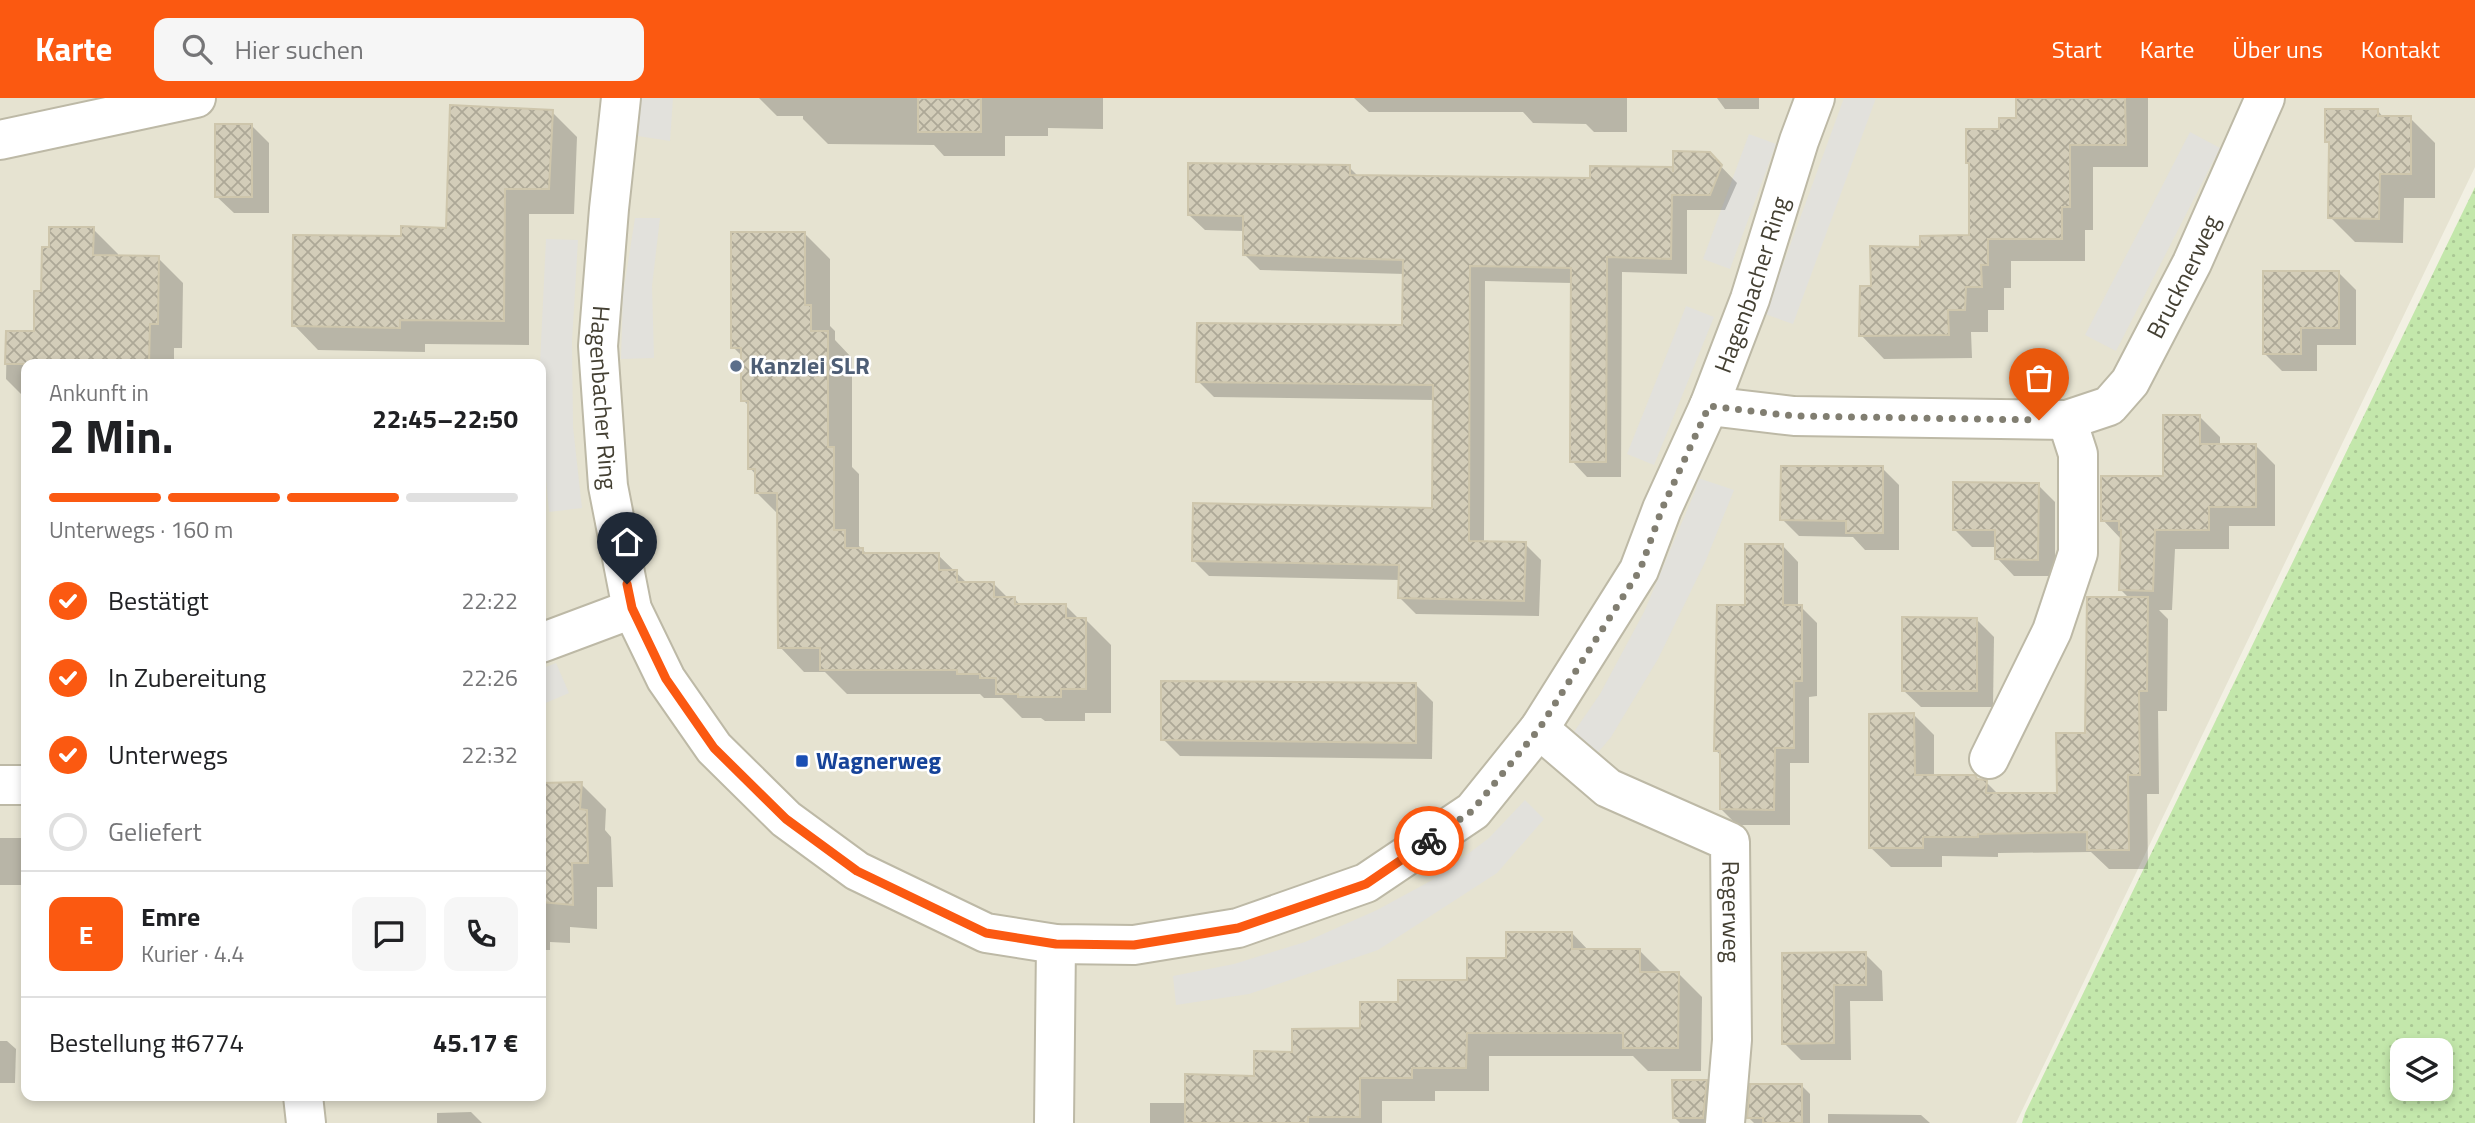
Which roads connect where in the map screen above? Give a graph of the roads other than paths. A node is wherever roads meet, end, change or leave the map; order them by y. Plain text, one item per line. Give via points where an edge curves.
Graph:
1 (196, 98) edge
2 (621, 98) edge
3 (1815, 98) edge
4 (2265, 98) edge
5 (76, 110) edge
6 (0, 140) edge
7 (1709, 406) junction
8 (2067, 420) junction
9 (632, 608) junction
10 (546, 641) edge
11 (1539, 729) junction
12 (1989, 759) dead end
13 (0, 785) edge
14 (21, 785) edge
15 (1056, 944) junction
16 (304, 1101) edge
17 (306, 1123) edge
18 (1054, 1123) edge
19 (1725, 1123) edge

1 - 5 street
2 - 9 street, Hagenbacher Ring via 598,346 608,486
3 - 7 street, Hagenbacher Ring via 1750,299
4 - 8 street, Brucknerweg via 2192,263 2130,382 2109,406
5 - 6 street
7 - 8 street, Brucknerweg via 1794,416
7 - 11 street, Hagenbacher Ring via 1640,570
8 - 12 street via 2078,454 2078,553 2052,631
9 - 10 street
9 - 15 street, Hagenbacher Ring via 666,679 714,748 786,819 857,871 986,933
11 - 15 street, Hagenbacher Ring via 1472,811 1366,884 1238,928 1134,945
11 - 19 street, Regerweg via 1608,788 1730,842 1731,1040
13 - 14 street
15 - 18 street
16 - 17 street

